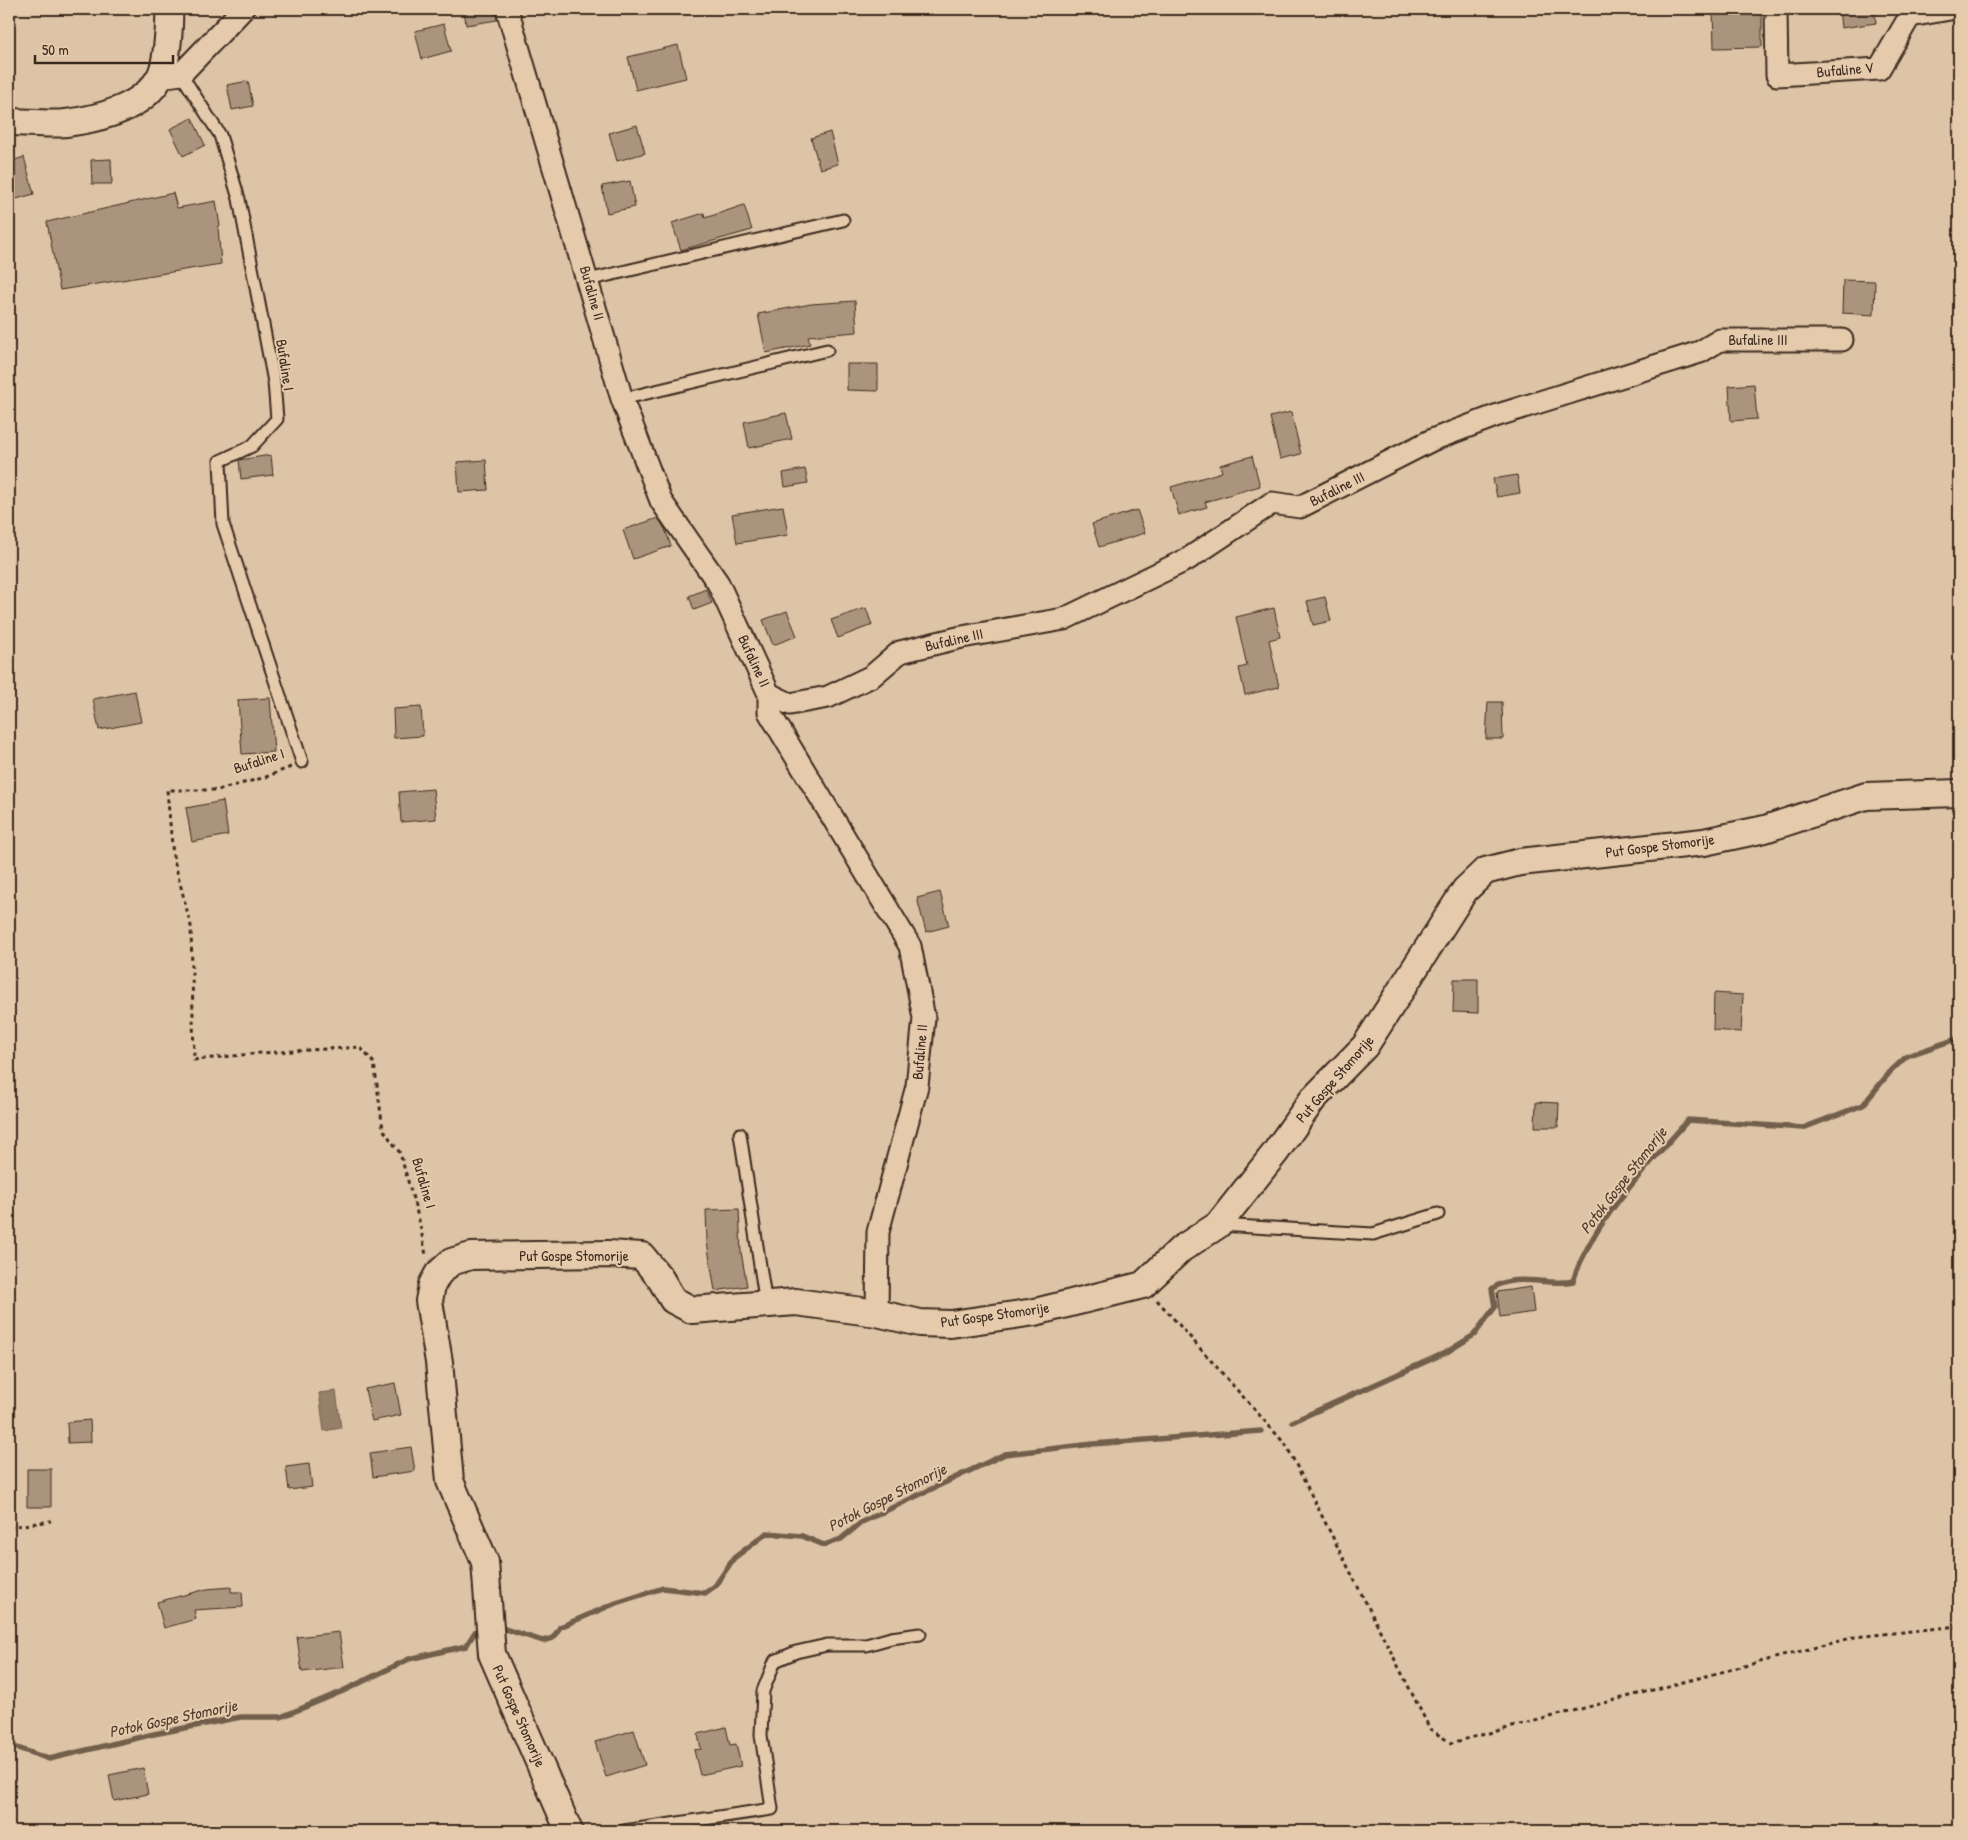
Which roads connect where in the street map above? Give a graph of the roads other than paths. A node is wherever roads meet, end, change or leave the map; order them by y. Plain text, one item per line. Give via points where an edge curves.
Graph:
1 (169, 9) edge
2 (243, 9) edge
3 (507, 9) edge
4 (1776, 9) edge
5 (1950, 9) edge
6 (170, 75) junction
7 (9, 122) edge
8 (843, 220) dead end
9 (588, 280) junction
10 (1842, 340) dead end
11 (828, 350) dead end
12 (622, 399) junction
13 (769, 694) junction
14 (302, 762) road end
15 (1959, 793) edge
16 (740, 1134) dead end
17 (1438, 1214) dead end
18 (1218, 1225) junction
19 (766, 1305) junction
20 (878, 1313) junction
21 (920, 1634) dead end
22 (569, 1831) edge
23 (624, 1831) edge

1 - 6 street via 165,56
2 - 6 street
3 - 9 street, Bufaline II
4 - 5 street, Bufaline V via 1777,75 1879,69 1910,16
6 - 7 street via 112,113 65,123
6 - 14 lane, Bufaline I via 220,135 239,199 274,382 277,420 252,446 220,461 223,524
8 - 9 lane
9 - 12 street, Bufaline II
10 - 13 street, Bufaline III via 1720,340 1700,352 1498,415 1432,440 1300,507 1272,503 1188,559 1064,619 900,652 872,676 828,697 790,704
11 - 12 lane
12 - 13 street, Bufaline II via 661,500 718,583
13 - 20 street, Bufaline II via 769,712 910,946 924,1018 917,1086 878,1232
15 - 18 street, Put Gospe Stomorije via 1866,796 1765,829 1704,842 1520,862 1485,871 1465,890 1366,1046 1313,1099
16 - 19 lane
17 - 18 lane via 1373,1234
18 - 20 street, Put Gospe Stomorije via 1181,1249 1143,1285 1035,1312 952,1324 920,1323
19 - 20 street, Put Gospe Stomorije via 796,1302
19 - 22 street, Put Gospe Stomorije via 692,1310 673,1300 642,1256 470,1256 451,1262 432,1285 429,1301 439,1362 450,1481 485,1562 492,1654
21 - 23 lane via 866,1645 827,1645 775,1661 763,1690 762,1735 772,1809

